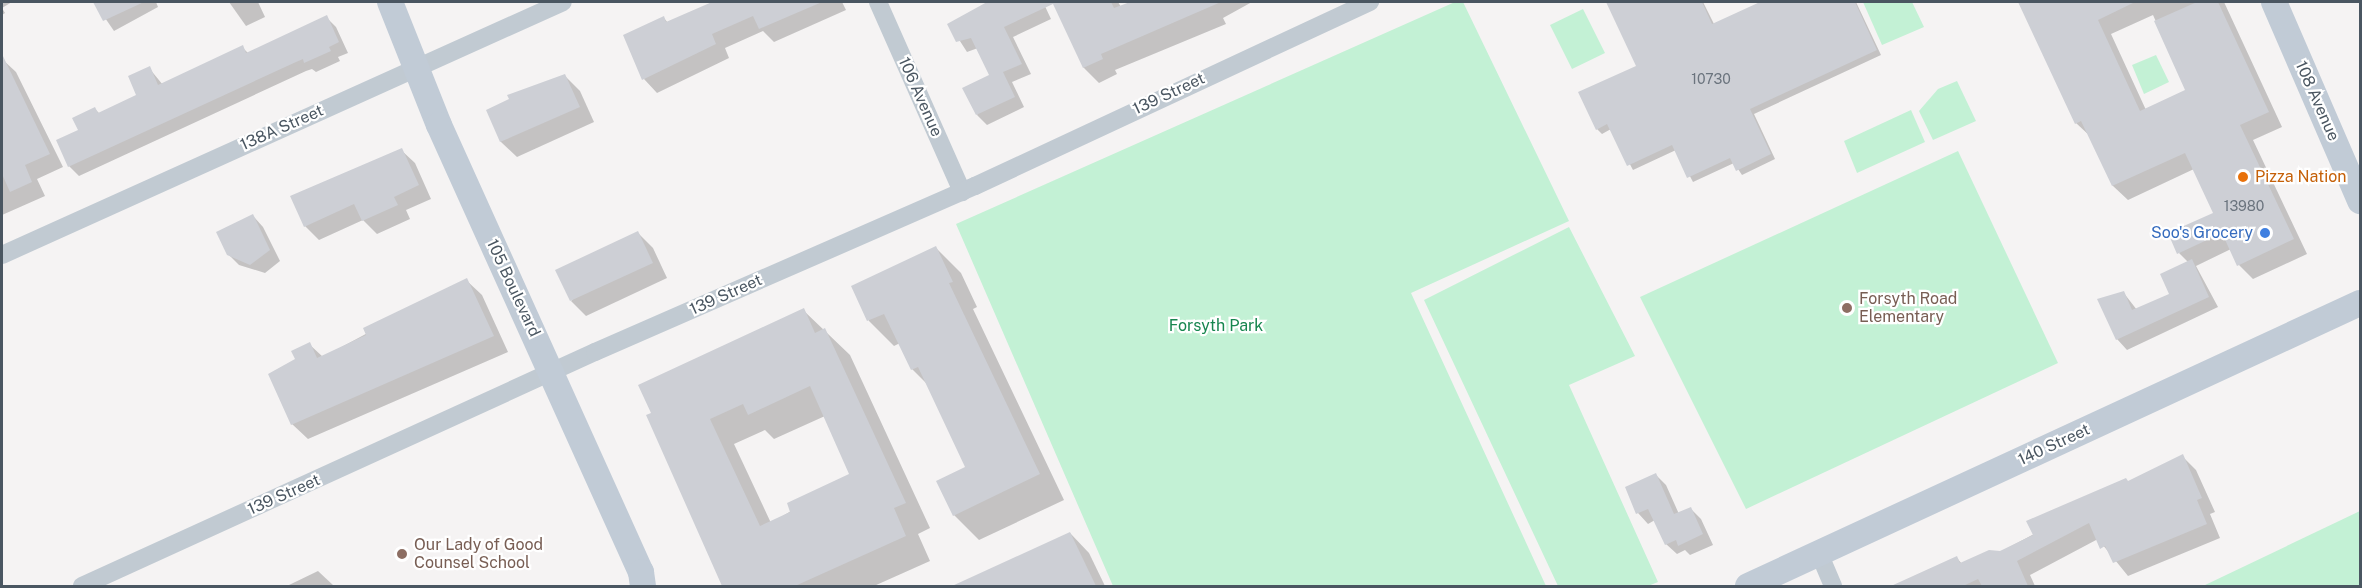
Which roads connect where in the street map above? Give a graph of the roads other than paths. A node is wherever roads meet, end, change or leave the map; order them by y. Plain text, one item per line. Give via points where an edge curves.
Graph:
1 (390, 2) edge
2 (563, 2) edge
3 (878, 2) edge
4 (1370, 2) edge
5 (2274, 2) edge
6 (414, 68) junction
7 (962, 192) junction
8 (2361, 201) edge
9 (2, 255) edge
10 (2361, 303) edge
11 (551, 372) junction
12 (1819, 553) junction
13 (645, 582) edge
14 (82, 586) edge
15 (1748, 586) edge
16 (1833, 586) edge

1 - 6 main road, 105 Boulevard
2 - 6 street, 138A Street
3 - 7 street, 106 Avenue
4 - 7 street, 139 Street
5 - 8 main road, 108 Avenue
6 - 9 street, 138A Street
6 - 11 main road, 105 Boulevard
7 - 11 street, 139 Street
10 - 12 main road, 140 Street
11 - 13 main road, 105 Boulevard
11 - 14 street, 139 Street
12 - 15 main road, 140 Street
12 - 16 street

